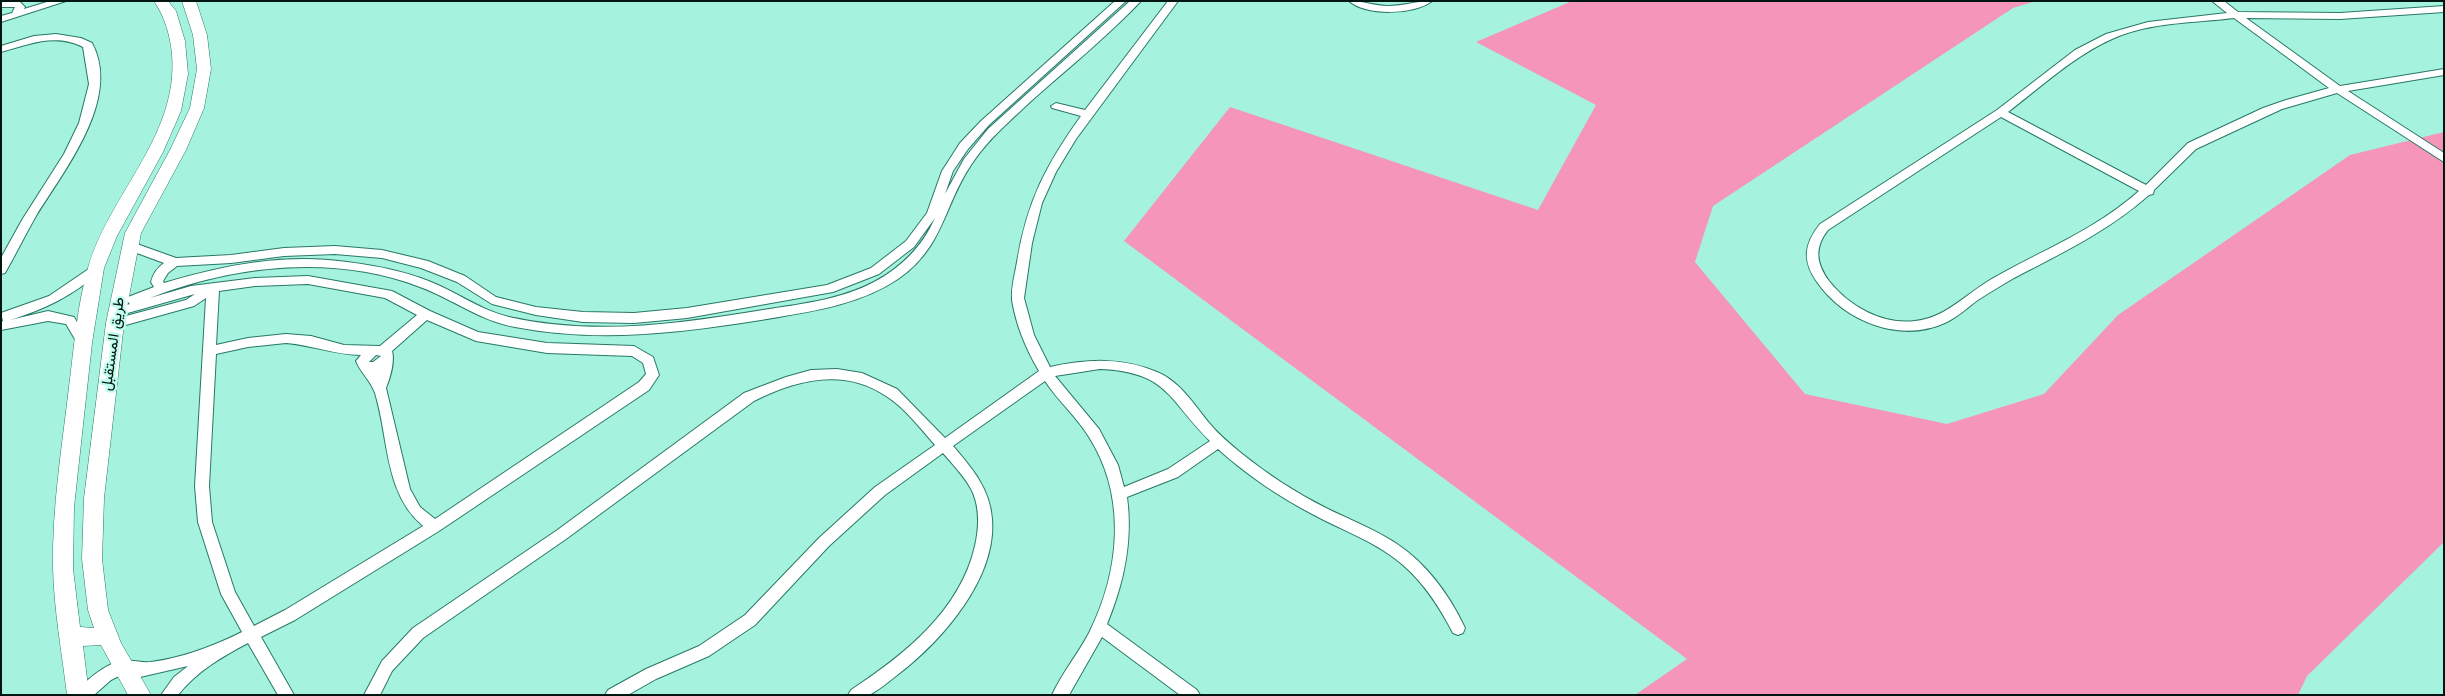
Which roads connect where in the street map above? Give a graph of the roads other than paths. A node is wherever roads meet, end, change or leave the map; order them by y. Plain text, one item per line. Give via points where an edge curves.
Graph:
1 (61, 1) edge
2 (161, 1) edge
3 (190, 1) edge
4 (1121, 1) edge
5 (1136, 1) edge
6 (1173, 1) edge
7 (1354, 1) edge
8 (1427, 1) edge
9 (2217, 1) edge
10 (2, 2) edge
11 (2444, 8) edge
12 (14, 15) junction
13 (2234, 15) junction
14 (1, 19) edge
15 (1, 49) edge
16 (2444, 72) edge
17 (2338, 90) junction
18 (1056, 106) dead end
19 (2001, 112) junction
20 (1088, 114) junction
21 (2444, 158) edge
22 (2149, 190) junction
23 (130, 246) junction
24 (175, 262) junction
25 (96, 268) junction
26 (1, 270) edge
27 (161, 287) junction
28 (213, 289) junction
29 (117, 314) junction
30 (426, 314) junction
31 (2, 322) edge
32 (83, 343) junction
33 (342, 350) junction
34 (211, 351) junction
35 (380, 354) junction
36 (366, 366) junction
37 (1046, 373) junction
38 (380, 388) junction
39 (1218, 442) junction
40 (942, 445) junction
41 (1122, 493) junction
42 (434, 527) junction
43 (1100, 627) junction
44 (1458, 628) dead end
45 (70, 632) junction
46 (108, 634) junction
47 (252, 634) junction
48 (218, 652) junction
49 (122, 667) junction
50 (78, 695) edge
51 (83, 695) edge
52 (140, 695) edge
53 (169, 695) edge
54 (286, 695) edge
55 (372, 695) edge
56 (613, 695) edge
57 (856, 695) edge
58 (1060, 695) edge
59 (1192, 695) edge

1 - 12 street
2 - 25 main road, طريق المستقبل via 169,11 178,41 181,74 174,111 109,236
3 - 23 main road, طريق المستقبل via 200,35 204,69 197,108 133,233
4 - 24 street via 985,123 964,146 948,171 932,214 910,244 875,271 829,290 687,313 634,318 583,317 536,311 492,300 454,276 424,264 382,254 335,250
5 - 27 street via 992,131 956,182 937,229 925,248 907,266 876,286 830,304 684,328 630,333 577,332 483,314 417,281 338,263 283,263 224,271
6 - 20 street
7 - 8 street via 1384,10 1409,8
9 - 13 street
10 - 12 street via 20,7
11 - 13 street via 2340,16
12 - 14 street
13 - 17 street
13 - 19 street via 2148,25 2110,36 2060,64
15 - 26 street via 51,36 78,39 88,45 94,89 74,145
16 - 17 street
17 - 21 street
17 - 22 street via 2258,114 2192,146
18 - 20 street
19 - 22 street
19 - 22 street via 1824,227 1813,239 1810,254 1815,270 1845,304 1861,314 1895,326 1910,327 1939,320 1954,313 1981,291 2100,227
20 - 37 street via 1063,149 1043,186 1027,235 1018,296 1031,342
23 - 24 street
23 - 29 main road, طريق المستقبل
24 - 27 street via 158,275 157,282
25 - 31 street via 58,300
25 - 32 main road, طريق المستقبل
27 - 29 street
28 - 29 street via 190,303
28 - 30 street via 255,282 308,280 388,294
28 - 34 street
29 - 46 main road, طريق المستقبل via 94,498 92,559 98,610
30 - 35 street
30 - 42 street via 476,336 547,348 634,351 649,360 653,375 644,386
31 - 32 street via 41,317 70,320
32 - 45 main road, طريق المستقبل via 64,506 63,569
33 - 34 street via 312,341 289,339 238,344
33 - 35 street
33 - 36 street via 354,362
34 - 47 street via 202,486 205,522 228,594
35 - 36 street via 364,357
35 - 38 street via 384,378
36 - 38 street
37 - 39 street via 1075,365 1103,363 1130,367 1156,377 1177,392
37 - 40 street
37 - 41 street via 1094,433 1111,461
38 - 42 street via 403,490 415,510
39 - 41 street via 1175,474
39 - 44 street via 1293,496 1336,520 1375,536 1409,561 1438,592
40 - 55 street via 893,394 874,382 826,374 799,377 773,385 749,397 562,535 418,633 387,666
40 - 56 street via 863,505 750,620 704,651
40 - 57 street via 977,488 985,509 986,533 979,557 967,586 927,640 900,665
41 - 43 street via 1123,538 1114,590
42 - 47 street via 290,615
43 - 58 street via 1078,670
43 - 59 street
45 - 46 main road via 90,638
45 - 50 main road, طريق المستقبل
46 - 49 main road, طريق المستقبل
47 - 48 street
47 - 54 street
48 - 49 street via 156,668
48 - 53 street via 179,682
49 - 51 street via 106,675
49 - 52 main road, طريق المستقبل

